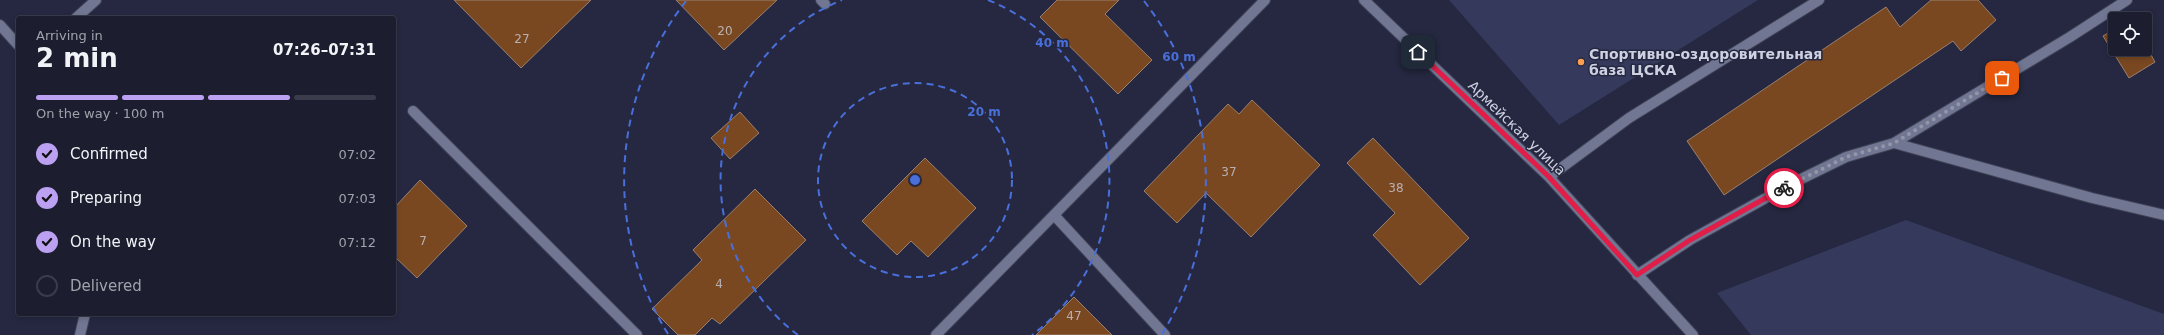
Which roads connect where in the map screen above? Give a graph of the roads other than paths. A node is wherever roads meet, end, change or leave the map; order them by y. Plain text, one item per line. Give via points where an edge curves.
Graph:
1 (96, 0) edge
2 (1265, 0) edge
3 (1364, 0) edge
4 (1819, 0) edge
5 (2127, 0) edge
6 (78, 16) edge
7 (0, 25) edge
8 (16, 43) edge
9 (413, 111) dead end
10 (1894, 143) junction
11 (1549, 177) junction
12 (1054, 215) junction
13 (2164, 215) edge
14 (1637, 275) junction
15 (85, 316) edge
16 (80, 335) edge
17 (637, 335) edge
18 (936, 335) edge
19 (1165, 335) edge
20 (1692, 335) edge

1 - 6 street
2 - 12 street
3 - 11 street, Армейская улица
4 - 11 street via 1629,118
5 - 10 street
7 - 8 street
9 - 17 street
10 - 13 street via 2092,198
10 - 14 street via 1846,157 1793,183 1690,240
11 - 14 street, Армейская улица
12 - 18 street
12 - 19 street
14 - 20 street, Армейская улица
15 - 16 street

